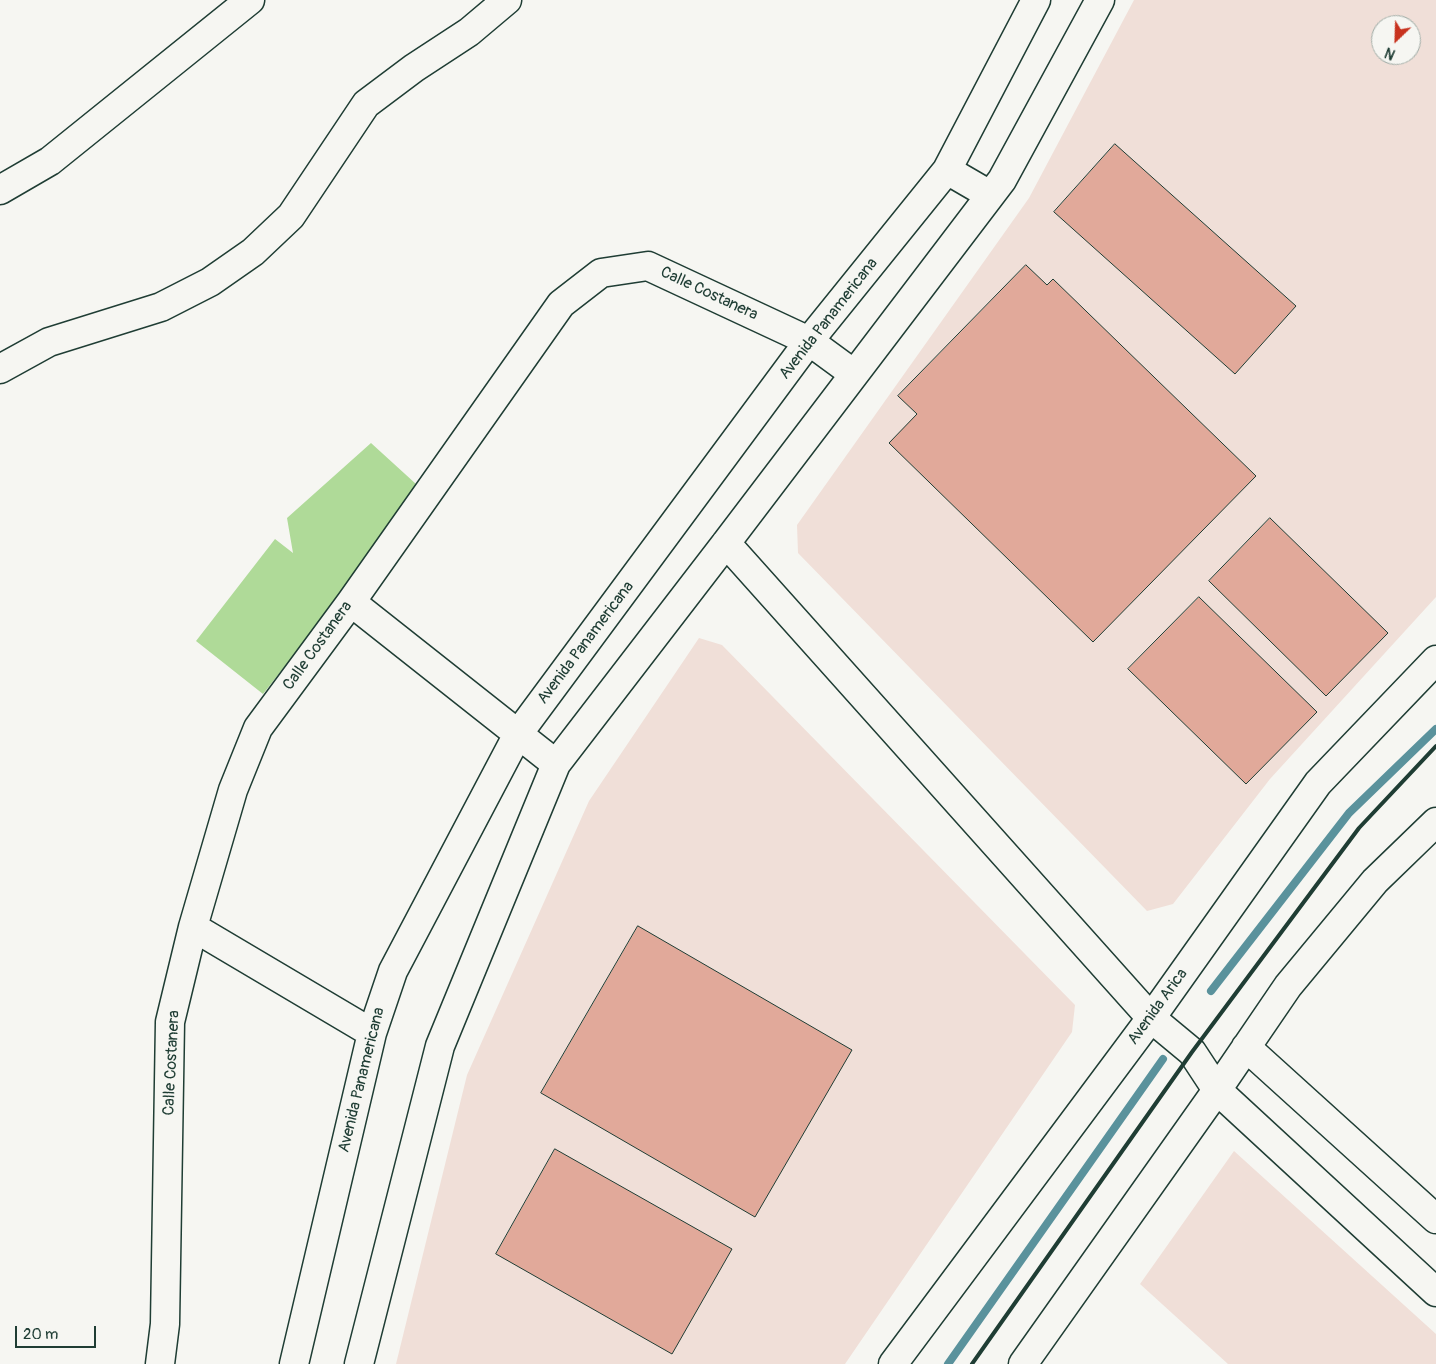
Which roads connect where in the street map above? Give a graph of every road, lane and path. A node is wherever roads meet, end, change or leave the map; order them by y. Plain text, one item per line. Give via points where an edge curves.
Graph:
1 (250, 0) edge
2 (507, 0) edge
3 (1036, 0) edge
4 (1100, 0) edge
5 (947, 170) junction
6 (0, 190) edge
7 (990, 195) junction
8 (809, 342) junction
9 (0, 369) edge
10 (854, 374) junction
11 (726, 543) junction
12 (351, 602) junction
13 (1436, 660) edge
14 (518, 734) junction
15 (556, 764) junction
16 (1436, 822) edge
17 (193, 927) junction
18 (1151, 1018) junction
19 (372, 1033) junction
20 (1246, 1047) junction
21 (1217, 1090) junction
22 (1436, 1219) edge
23 (1436, 1292) edge
24 (160, 1364) edge
25 (294, 1364) edge
26 (359, 1364) edge
27 (893, 1364) edge
28 (1023, 1364) edge

1 - 6 street via 50,161
2 - 9 street via 469,32 366,104 291,216 253,252 210,282 161,307 49,342
3 - 5 street, Avenida Panamericana
4 - 7 street via 1002,180
5 - 7 street
5 - 8 street, Avenida Panamericana
7 - 10 street
8 - 10 street, Calle Costanera
8 - 12 street, Calle Costanera via 648,266 601,273 561,304
8 - 14 street, Avenida Panamericana
10 - 11 street
11 - 15 street
11 - 18 street
12 - 14 street
12 - 17 street, Calle Costanera via 258,728 232,790
13 - 18 street, Avenida Arica via 1318,784
14 - 15 street
14 - 19 street, Avenida Panamericana via 393,972
15 - 26 street via 440,1046
16 - 20 street via 1375,881 1288,986
17 - 19 street
17 - 24 street, Calle Costanera via 170,1022 165,1324
18 - 21 street via 1192,1052
18 - 27 street, Avenida Arica
19 - 25 street, Avenida Panamericana
20 - 21 street
20 - 22 street
21 - 23 street
21 - 28 street

